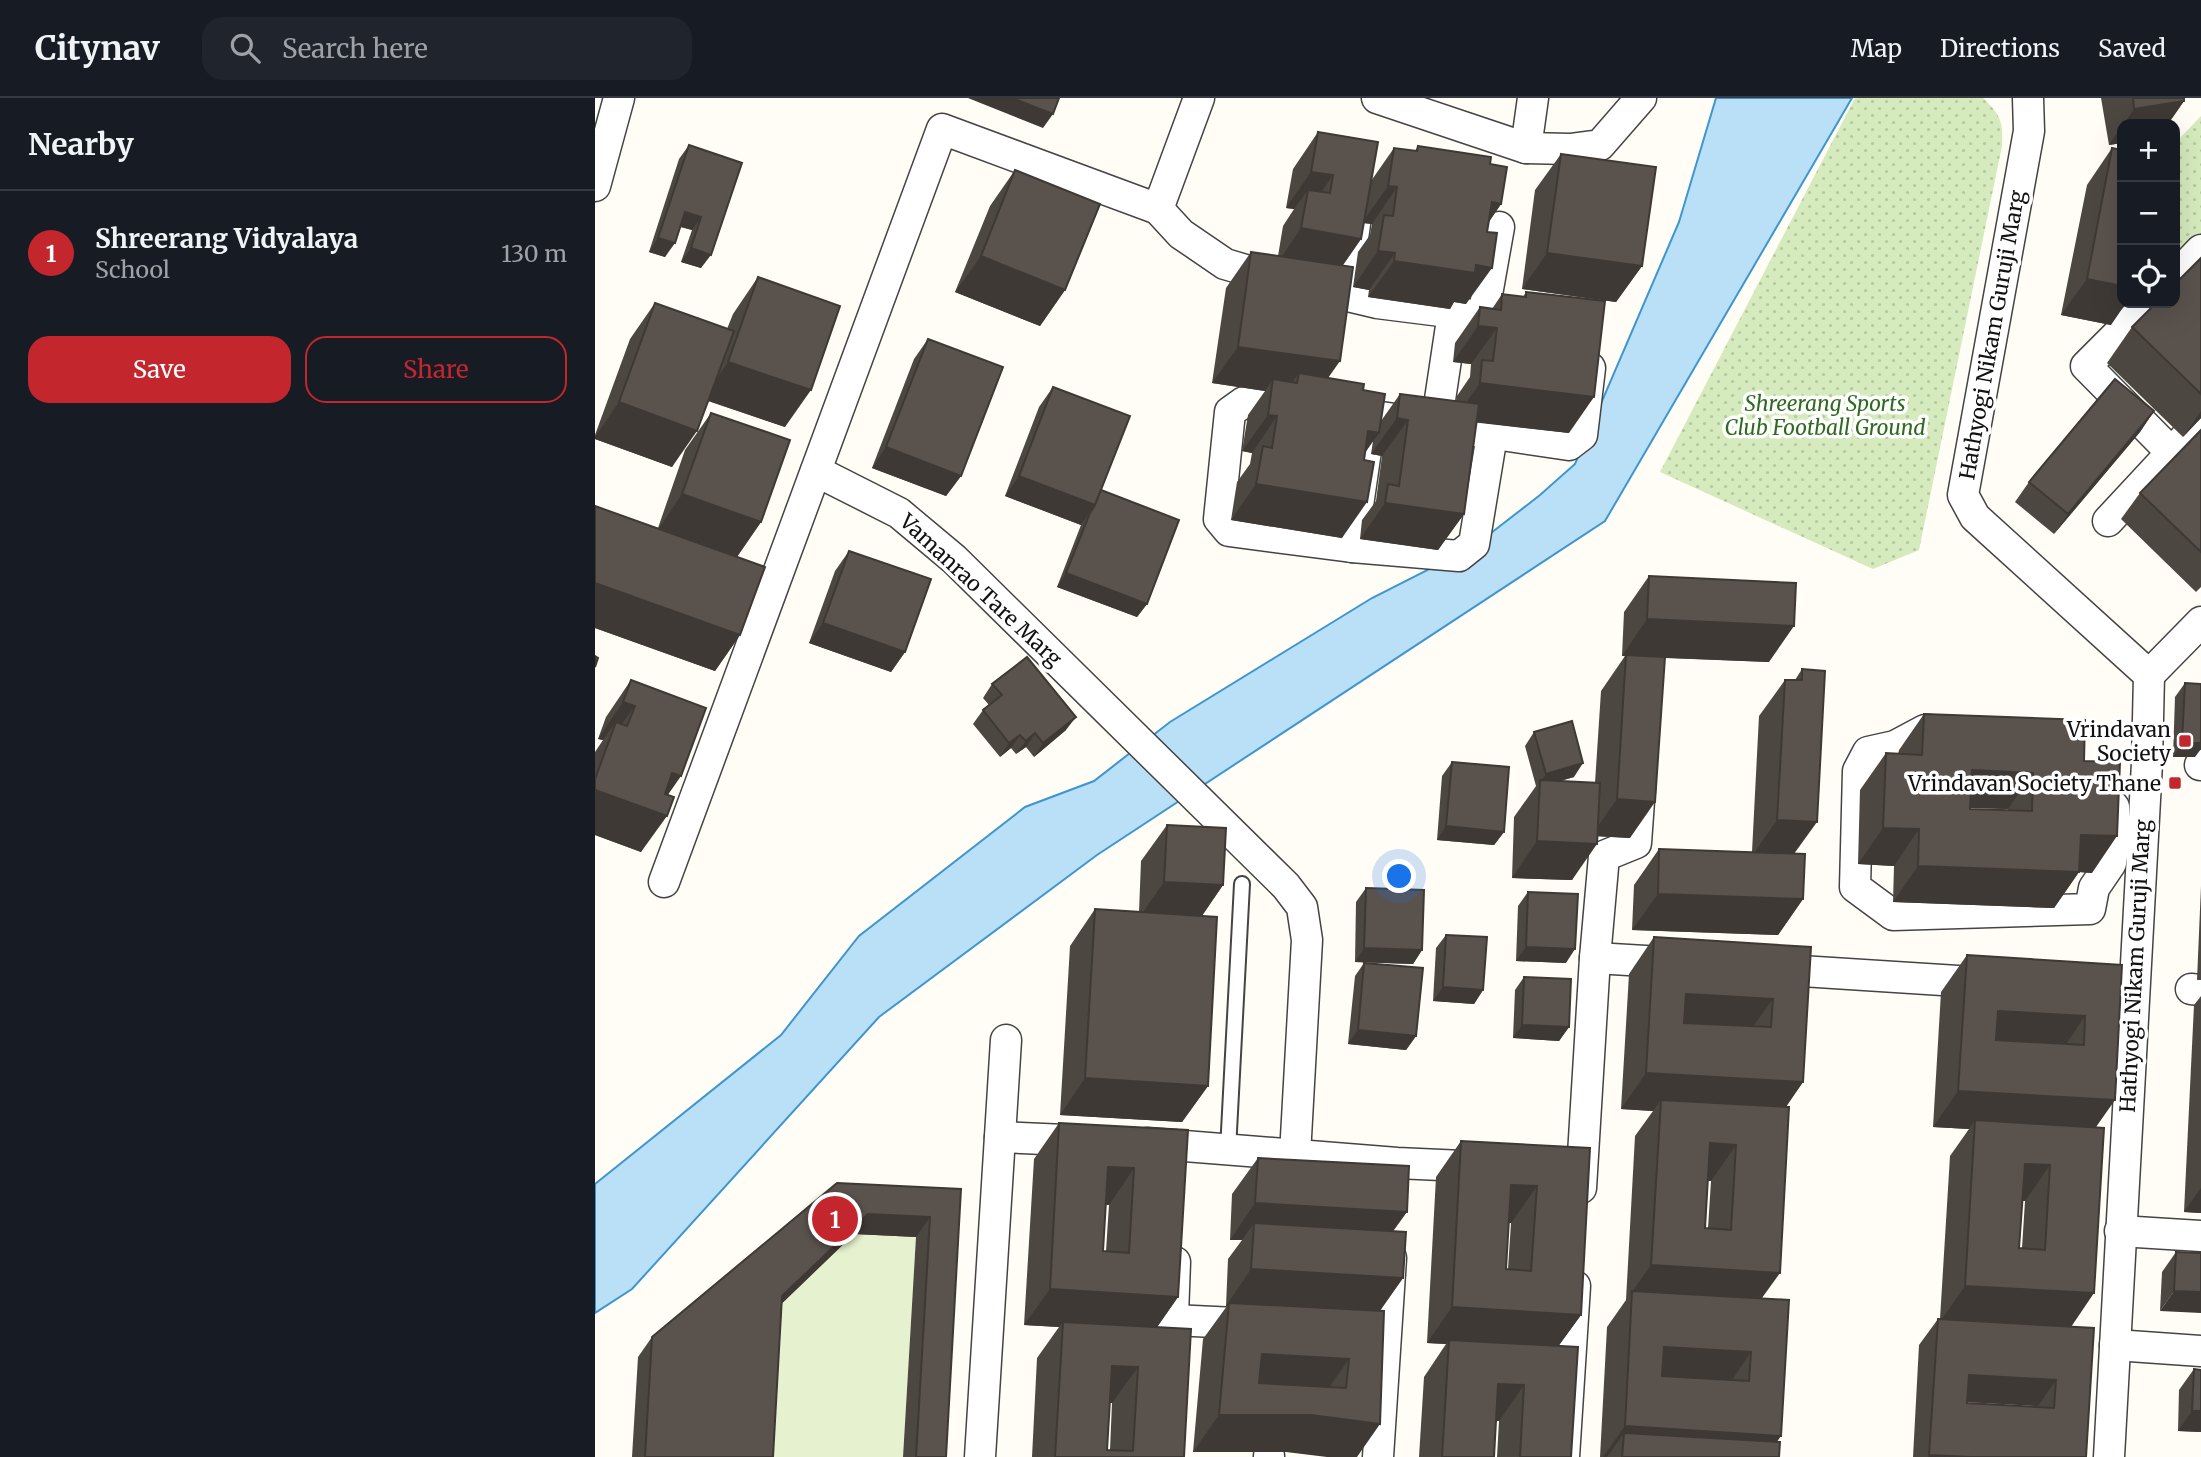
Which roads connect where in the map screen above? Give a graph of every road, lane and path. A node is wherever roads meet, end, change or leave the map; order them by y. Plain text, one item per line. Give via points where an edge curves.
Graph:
1 (619, 98) edge
2 (1199, 98) edge
3 (1377, 98) edge
4 (1533, 98) edge
5 (1641, 98) edge
6 (2028, 98) edge
7 (1526, 148) junction
8 (595, 186) edge
9 (1158, 208) junction
10 (1356, 217) edge
11 (1499, 227) edge
12 (2201, 250) edge
13 (2180, 272) edge
14 (1337, 302) junction
15 (2144, 308) edge
16 (1453, 313) junction
17 (1483, 317) junction
18 (1538, 323) edge
19 (1594, 337) edge
20 (1371, 416) junction
21 (2201, 421) edge
22 (1436, 426) junction
23 (1492, 435) junction
24 (2171, 452) junction
25 (816, 471) junction
26 (2108, 521) dead end
27 (1352, 547) junction
28 (2201, 622) edge
29 (2149, 675) junction
30 (1963, 731) edge
31 (1643, 754) edge
32 (2093, 784) edge
33 (2128, 842) junction
34 (664, 883) dead end
35 (1242, 884) dead end
36 (1595, 958) junction
37 (1706, 965) edge
38 (1747, 968) edge
39 (2023, 985) edge
40 (1006, 1040) dead end
41 (1000, 1137) junction
42 (1228, 1150) junction
43 (1295, 1155) junction
44 (1515, 1169) edge
45 (1579, 1213) edge
46 (2120, 1231) junction
47 (1392, 1232) edge
48 (2201, 1236) edge
49 (1177, 1239) edge
50 (1577, 1254) edge
51 (1173, 1320) junction
52 (1277, 1330) edge
53 (2115, 1345) junction
54 (2201, 1351) edge
55 (1170, 1402) edge
56 (980, 1457) edge
57 (1378, 1457) edge
58 (1564, 1457) edge
59 (2109, 1457) edge

1 - 8 street
2 - 9 street
3 - 7 street
4 - 7 street
5 - 7 street via 1600,145
6 - 29 street, Hathyogi Nikam Guruji Marg via 2029,131 1963,495 1975,517
9 - 14 street via 1181,234 1225,264
9 - 25 street via 942,130
10 - 14 street
11 - 17 street
12 - 13 street
14 - 16 street
15 - 24 street via 2086,366
16 - 17 street
16 - 22 street
17 - 18 street
19 - 23 street via 1582,435 1569,445
20 - 22 street
20 - 27 street
20 - 27 street via 1320,402 1244,401 1230,412 1220,519 1229,531
21 - 24 street
22 - 23 street
23 - 27 street via 1474,544 1459,556
24 - 26 street
25 - 34 street
25 - 43 street, Vamanrao Tare Marg via 899,513 954,559 1286,886 1302,907 1307,940
28 - 29 street
29 - 33 street, Hathyogi Nikam Guruji Marg via 2147,762
30 - 33 street via 1925,730 1895,746 1868,752 1858,771 1855,887 1893,915 2090,909 2094,888
31 - 36 street via 1636,843 1604,856
32 - 33 street via 2114,807
33 - 46 street, Hathyogi Nikam Guruji Marg via 2120,991
35 - 42 lane
36 - 37 street
36 - 45 street via 1568,1172
38 - 39 street
40 - 41 street
41 - 42 street via 1118,1142 1180,1158
41 - 56 street
42 - 43 street
43 - 44 street via 1396,1177
46 - 48 street
46 - 53 street, Hathyogi Nikam Guruji Marg
47 - 57 street via 1374,1329
49 - 51 street
50 - 58 street
51 - 52 street
51 - 55 street
53 - 54 street
53 - 59 street, Hathyogi Nikam Guruji Marg

